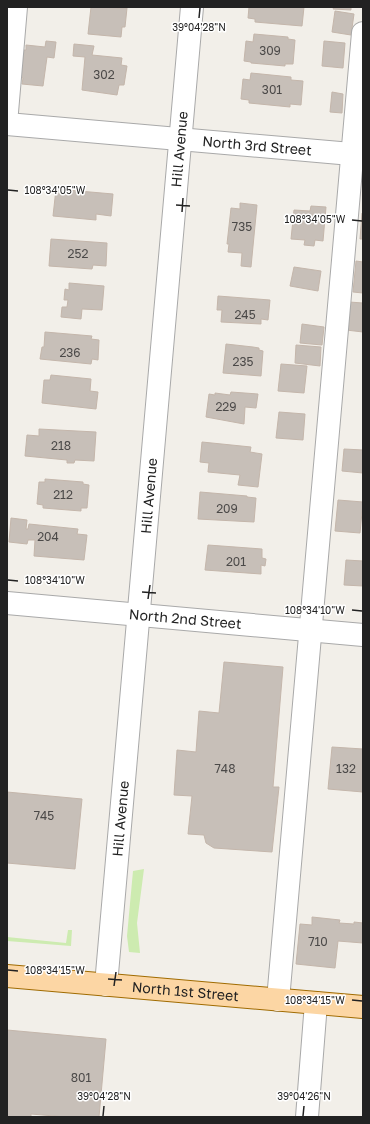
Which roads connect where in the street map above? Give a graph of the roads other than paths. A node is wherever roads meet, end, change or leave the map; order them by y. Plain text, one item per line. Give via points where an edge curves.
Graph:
1 (16, 7) edge
2 (192, 7) edge
3 (363, 33) edge
4 (7, 112) edge
5 (7, 124) edge
6 (180, 139) junction
7 (357, 155) edge
8 (7, 603) edge
9 (139, 615) junction
10 (310, 630) junction
11 (363, 634) edge
12 (7, 976) edge
13 (106, 985) junction
14 (278, 1000) junction
15 (316, 1003) junction
16 (363, 1007) edge
17 (307, 1117) edge

1 - 4 street
2 - 6 street, Hill Avenue
3 - 7 street
5 - 6 street, North 3rd Street
6 - 7 street, North 3rd Street
6 - 9 street, Hill Avenue
7 - 10 street
8 - 9 street, North 2nd Street
9 - 10 street, North 2nd Street
9 - 13 street, Hill Avenue
10 - 11 street, North 2nd Street
10 - 14 street
12 - 13 main road, North 1st Street
13 - 14 main road, North 1st Street
14 - 15 main road, North 1st Street
15 - 16 main road, North 1st Street
15 - 17 street

